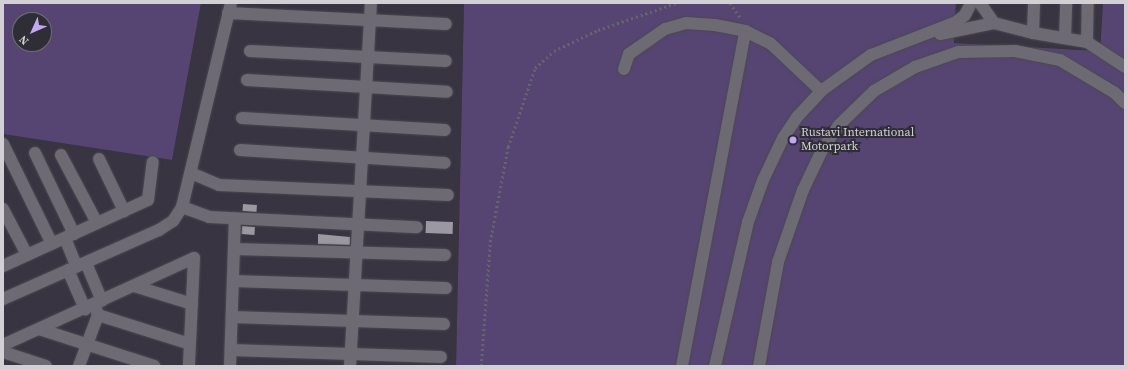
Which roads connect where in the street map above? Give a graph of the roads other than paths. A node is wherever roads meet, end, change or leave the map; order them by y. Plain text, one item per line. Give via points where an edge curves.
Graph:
1 (371, 3) edge
2 (971, 3) edge
3 (980, 3) edge
4 (1034, 3) edge
5 (1066, 3) edge
6 (1088, 3) edge
7 (230, 8) edge
8 (370, 20) junction
9 (994, 23) junction
10 (446, 24) dead end
11 (745, 31) junction
12 (1033, 33) junction
13 (925, 34) junction
14 (1065, 38) junction
15 (1086, 42) junction
16 (250, 51) dead end
17 (368, 57) junction
18 (446, 61) dead end
19 (1125, 68) edge
20 (624, 69) dead end
21 (247, 80) dead end
22 (366, 87) junction
23 (821, 91) junction
24 (447, 92) dead end
25 (1125, 103) edge
26 (242, 118) dead end
27 (364, 126) junction
28 (445, 130) dead end
29 (3, 144) edge
30 (240, 150) dead end
31 (35, 153) dead end
32 (61, 156) dead end
33 (363, 158) junction
34 (99, 159) dead end
35 (153, 162) dead end
36 (445, 163) dead end
37 (190, 173) junction
38 (361, 191) junction
39 (448, 195) dead end
40 (182, 207) junction
41 (3, 209) edge
42 (124, 211) junction
43 (235, 219) junction
44 (96, 224) junction
45 (359, 226) junction
46 (417, 228) dead end
47 (70, 236) junction
48 (52, 244) junction
49 (234, 249) junction
50 (357, 252) junction
51 (27, 255) junction
52 (445, 255) dead end
53 (3, 266) edge
54 (77, 266) junction
55 (232, 281) junction
56 (355, 285) junction
57 (134, 286) junction
58 (446, 288) dead end
59 (3, 299) edge
60 (192, 304) junction
61 (95, 308) junction
62 (232, 317) junction
63 (353, 321) junction
64 (444, 324) dead end
65 (39, 329) junction
66 (190, 344) junction
67 (3, 345) edge
68 (87, 345) junction
69 (230, 350) junction
70 (3, 352) edge
71 (441, 357) dead end
72 (351, 360) edge
73 (46, 366) edge
74 (79, 366) edge
75 (154, 366) edge
76 (189, 366) edge
77 (230, 366) edge
78 (682, 366) edge
79 (715, 366) edge
80 (759, 366) edge

1 - 8 street
2 - 13 street via 965,15 956,22
3 - 9 street
4 - 12 street
5 - 14 street
6 - 15 street
7 - 8 street
7 - 37 street
8 - 10 street
8 - 17 street
9 - 12 street
9 - 13 street via 941,34
11 - 20 street via 686,22 665,29 629,54
11 - 23 street via 770,44
11 - 78 street
12 - 14 street
13 - 23 street via 871,55
14 - 15 street
15 - 19 street
16 - 17 street
17 - 18 street
17 - 22 street
21 - 22 street
22 - 24 street
22 - 27 street
23 - 79 street via 798,116 783,138 763,180 747,229
25 - 80 street via 1115,93 1060,60 1015,51 958,52 915,67 874,91 839,125 823,148 802,190 778,262
26 - 27 street
27 - 28 street
27 - 33 street
29 - 48 street
30 - 33 street
31 - 47 street
32 - 44 street
33 - 36 street
33 - 38 street
34 - 42 street
35 - 42 street via 148,200
37 - 38 street via 219,185
37 - 40 street
38 - 39 street
38 - 45 street
40 - 43 street via 209,217
40 - 54 street via 173,221 159,230
41 - 51 street
42 - 44 street
43 - 45 street
43 - 49 street
44 - 47 street
45 - 46 street
45 - 50 street
47 - 48 street
47 - 54 street
48 - 51 street
49 - 50 street
49 - 55 street
50 - 52 street
50 - 56 street
51 - 53 street
54 - 59 street
54 - 61 street
54 - 61 street
55 - 56 street
55 - 62 street
56 - 58 street
56 - 63 street
57 - 60 street
57 - 60 street via 194,258
57 - 61 street
60 - 66 street
61 - 65 street
61 - 66 street
61 - 68 street
62 - 63 street
62 - 69 street
63 - 64 street
63 - 72 street
65 - 67 street
65 - 68 street
66 - 76 street
68 - 74 street
68 - 75 street
69 - 72 street
69 - 77 street
70 - 73 street
71 - 72 street

